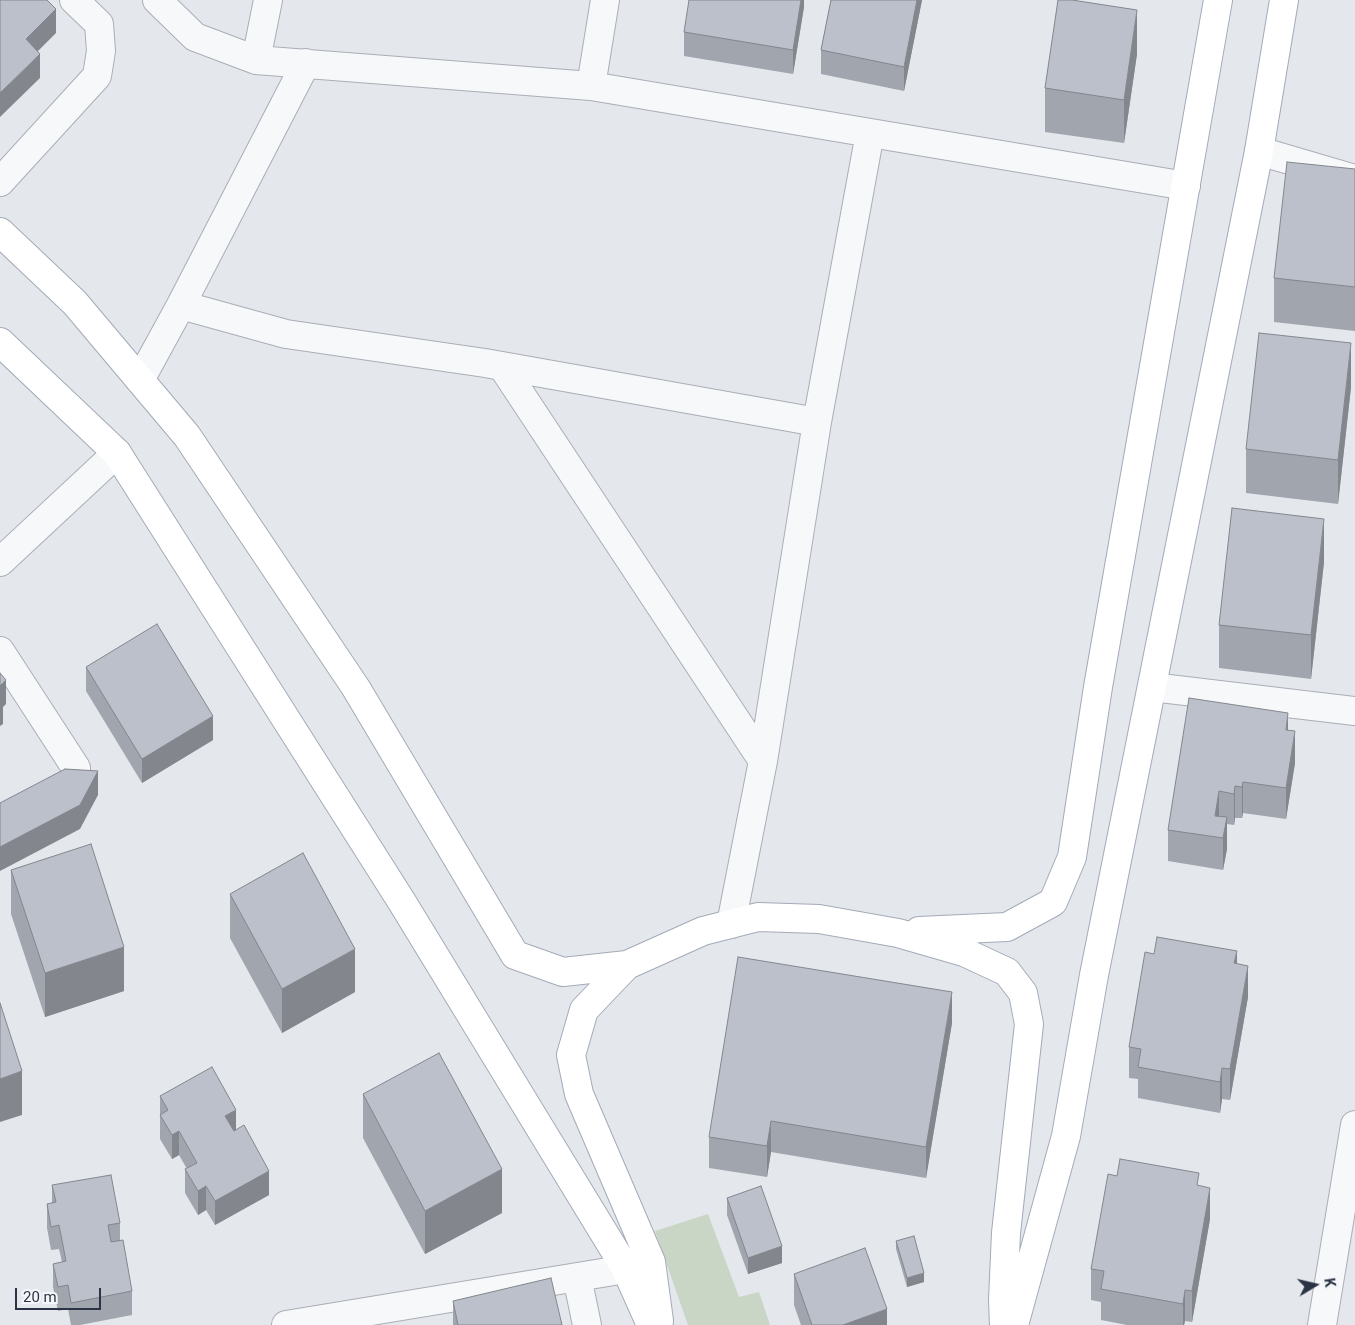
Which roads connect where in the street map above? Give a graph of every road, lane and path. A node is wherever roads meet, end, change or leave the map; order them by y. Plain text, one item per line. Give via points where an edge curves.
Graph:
1 (74, 0) edge
2 (157, 0) edge
3 (268, 0) edge
4 (605, 0) edge
5 (1218, 0) edge
6 (1284, 0) edge
7 (256, 60) junction
8 (306, 63) junction
9 (591, 86) junction
10 (870, 133) junction
11 (1259, 151) junction
12 (1355, 179) edge
13 (0, 182) edge
14 (1186, 186) junction
15 (0, 232) edge
16 (181, 306) junction
17 (0, 342) edge
18 (502, 366) junction
19 (140, 380) junction
20 (817, 422) junction
21 (117, 454) junction
22 (0, 562) edge
23 (0, 651) edge
24 (1152, 687) junction
25 (1355, 711) edge
26 (763, 761) junction
27 (76, 768) edge
28 (731, 924) junction
29 (898, 932) junction
30 (628, 965) junction
31 (1355, 1125) edge
32 (626, 1269) junction
33 (577, 1277) junction
34 (286, 1325) edge
35 (587, 1325) edge
36 (651, 1325) edge
37 (660, 1325) edge
38 (1004, 1325) edge
39 (1014, 1325) edge
40 (1322, 1325) edge

1 - 13 street via 100,24 101,51 96,76
2 - 7 street via 195,37
3 - 7 street
4 - 9 street
5 - 14 main road
6 - 11 main road
7 - 8 street
8 - 9 street
8 - 16 street
9 - 10 street
10 - 14 street
10 - 20 street
11 - 12 street
11 - 24 main road
14 - 29 main road via 1098,688 1072,857 1054,902 1007,927
15 - 19 main road via 75,303
16 - 18 street via 286,334
16 - 19 street
17 - 21 main road
18 - 20 street
18 - 26 street
19 - 30 main road via 187,436 356,688 515,955 563,972
20 - 26 street
21 - 22 street
21 - 32 main road via 402,902
23 - 27 street
24 - 25 street
24 - 39 main road via 1094,975 1066,1136
26 - 28 street
28 - 29 main road via 758,917 819,919
28 - 30 main road via 703,931
29 - 38 main road via 964,952 1007,972 1023,992 1029,1024 1006,1233
30 - 37 main road via 584,1010 571,1055 579,1094 651,1262
31 - 40 street
32 - 33 street
32 - 36 main road
33 - 34 street
33 - 35 street

